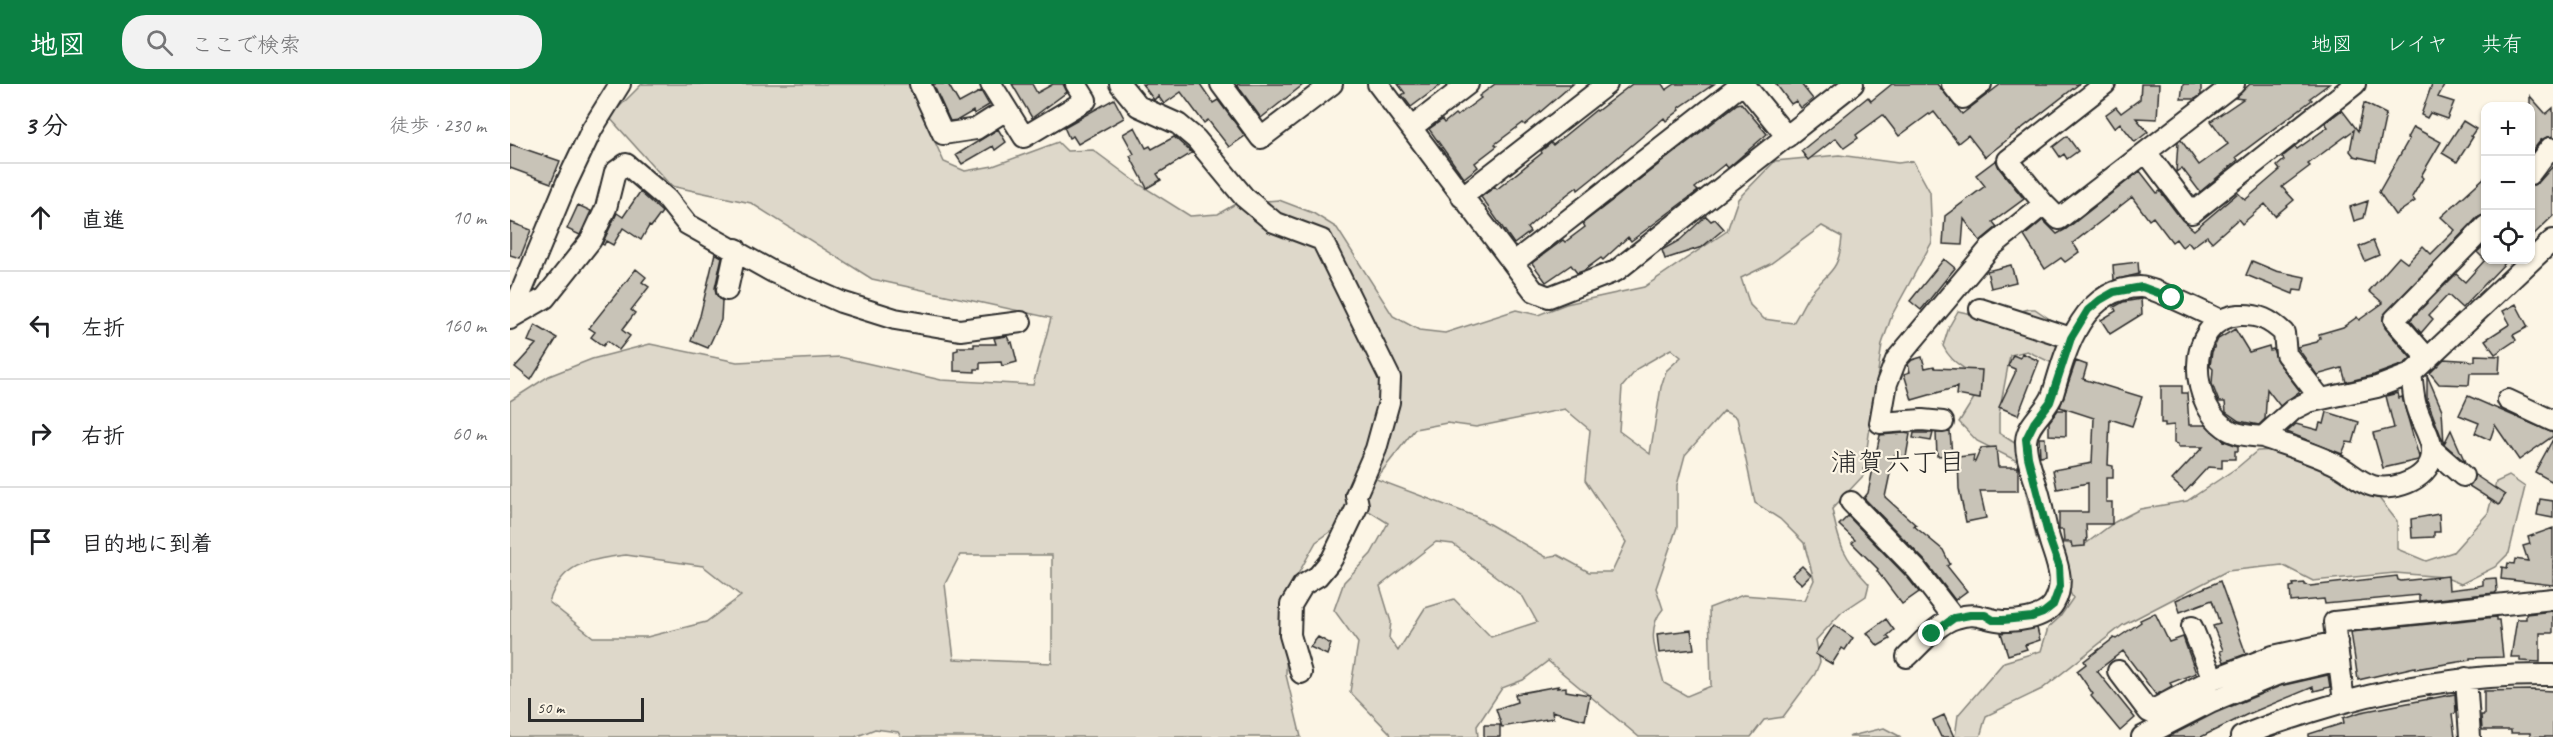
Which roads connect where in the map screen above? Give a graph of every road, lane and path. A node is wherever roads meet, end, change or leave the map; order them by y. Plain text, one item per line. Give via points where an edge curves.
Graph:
1 (620, 84) edge
2 (920, 84) edge
3 (991, 84) edge
4 (1076, 84) edge
5 (1120, 84) edge
6 (1221, 84) edge
7 (1332, 84) edge
8 (1378, 84) edge
9 (1468, 84) edge
10 (1607, 84) edge
11 (1743, 84) edge
12 (1853, 84) edge
13 (1953, 84) edge
14 (1981, 84) edge
15 (2105, 84) edge
16 (2355, 84) edge
17 (2221, 88) edge
18 (1006, 110) junction
19 (1411, 128) junction
20 (1787, 137) junction
21 (2553, 151) edge
22 (2146, 152) junction
23 (2535, 168) edge
24 (1462, 197) junction
25 (2044, 204) junction
26 (2481, 231) edge
27 (2541, 245) edge
28 (736, 249) junction
29 (1513, 263) junction
30 (727, 290) dead end
31 (1980, 309) dead end
32 (511, 314) edge
33 (2220, 320) junction
34 (1021, 322) dead end
35 (2071, 338) junction
36 (2428, 359) junction
37 (2411, 374) junction
38 (2321, 399) junction
39 (2508, 400) dead end
40 (2553, 421) edge
41 (1943, 423) dead end
42 (2263, 437) junction
43 (2432, 449) junction
44 (2463, 476) dead end
45 (1851, 502) dead end
46 (2553, 598) edge
47 (1954, 618) junction
48 (2192, 627) dead end
49 (2338, 651) junction
50 (1907, 657) dead end
51 (2118, 671) dead end
52 (1301, 673) dead end
53 (2553, 675) edge
54 (2466, 678) junction
55 (2213, 680) junction
56 (2344, 702) junction
57 (2142, 737) edge
58 (2241, 737) edge
59 (2470, 737) edge

1 - 32 street via 592,129
2 - 18 street via 943,134 976,129
3 - 18 street
4 - 18 street via 1086,100 1024,137
5 - 52 street via 1138,106 1178,124 1196,139 1244,198 1274,222 1322,240 1390,378 1389,402 1376,449 1356,495 1358,505 1332,559 1318,576 1303,585 1291,605 1290,635
6 - 7 street via 1261,138
8 - 19 street
9 - 19 street
10 - 24 street
11 - 20 street
11 - 29 street
12 - 20 street
13 - 14 street via 1963,98
15 - 25 street via 2008,160
16 - 22 street via 2192,213
17 - 22 street
19 - 24 street
20 - 29 street via 1616,271 1549,297 1534,291
21 - 23 street via 2550,148
22 - 25 street via 2059,219
24 - 29 street
25 - 41 street via 1990,248 1896,360 1887,382 1880,423
26 - 36 street via 2394,320
27 - 36 street
28 - 30 street
28 - 32 street via 687,224 667,199 626,164 615,172 598,245 545,298
28 - 34 street via 773,272 841,302 895,319 960,330
31 - 35 street
33 - 35 street via 2142,287 2114,292 2100,300 2088,310
33 - 38 street via 2253,315 2277,327 2286,337 2286,354
33 - 42 street via 2203,339 2198,368 2202,394 2221,424 2241,435
35 - 47 street via 2050,402 2026,439 2059,566 2060,586 2053,605 2032,617
36 - 37 street
37 - 38 street via 2377,387
37 - 43 street via 2416,406
38 - 42 street via 2294,409
39 - 40 street
42 - 43 street via 2340,466 2372,486 2383,487 2405,484 2422,475
43 - 44 street
45 - 47 street via 1917,570
46 - 49 street via 2334,622
47 - 50 street
48 - 55 street
49 - 55 street via 2273,656
49 - 56 street
49 - 57 street via 2210,702
51 - 55 street via 2149,712
53 - 54 street
54 - 56 street
54 - 59 street
56 - 58 street

